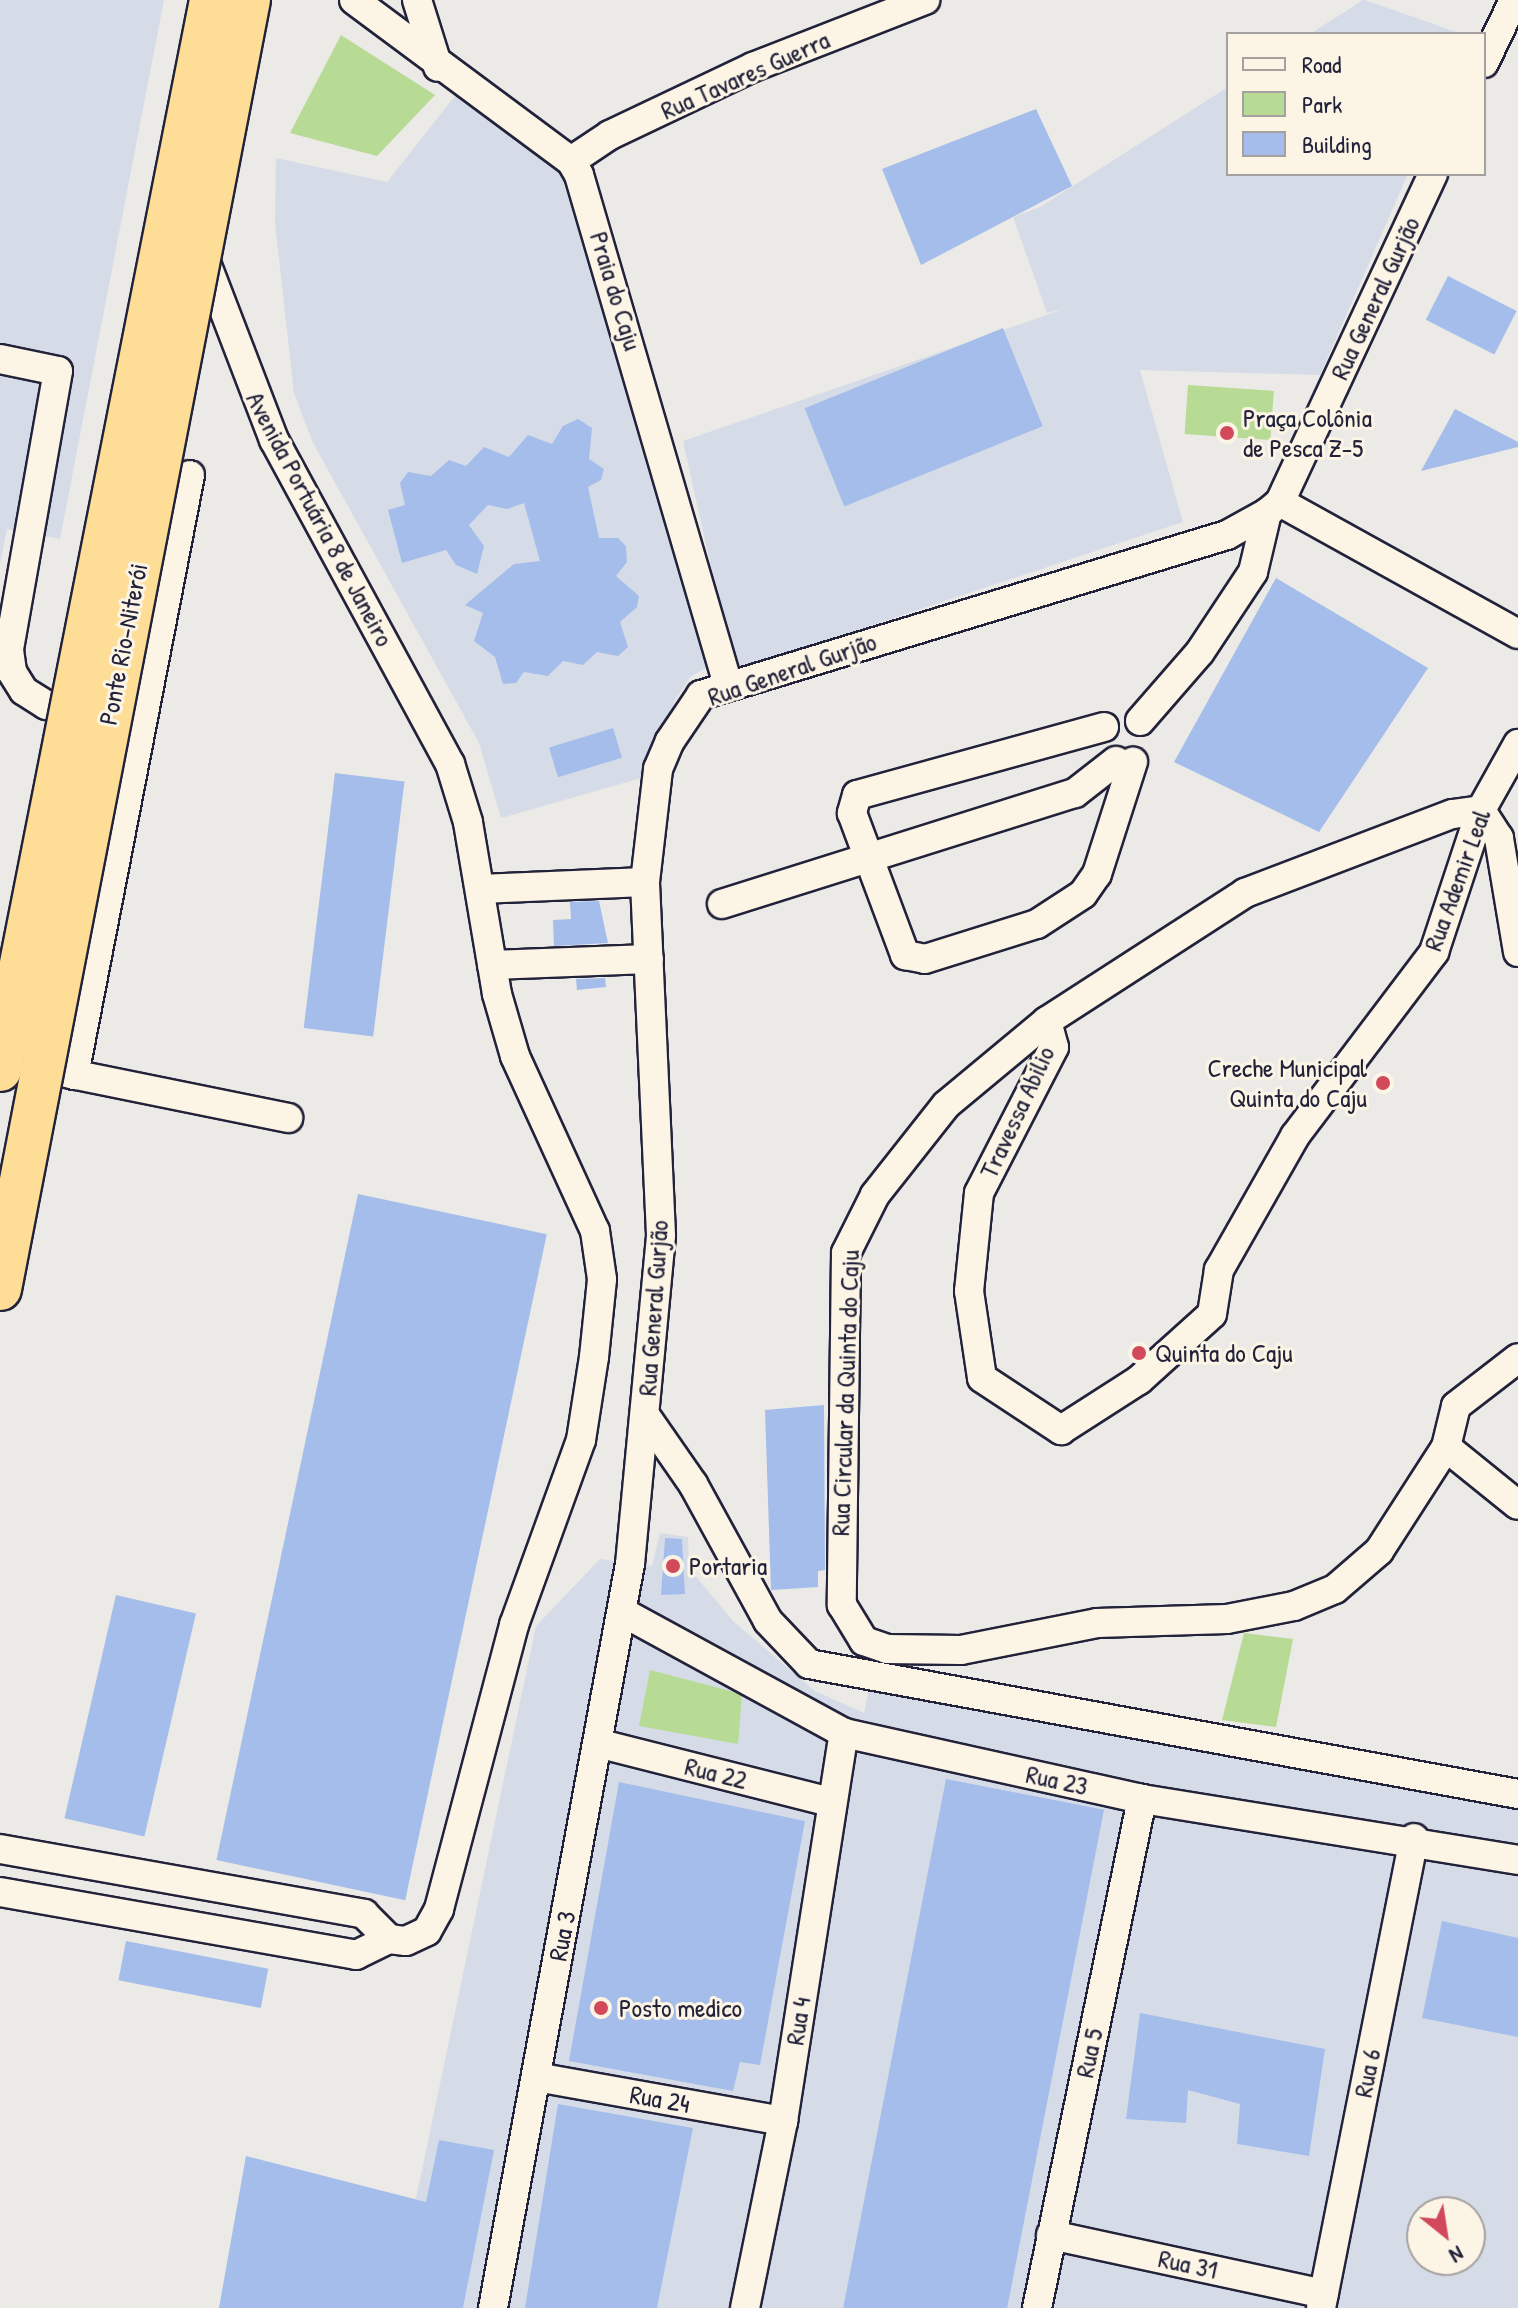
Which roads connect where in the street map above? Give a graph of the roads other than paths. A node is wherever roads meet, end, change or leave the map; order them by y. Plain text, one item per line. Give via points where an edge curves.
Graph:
1 (211, 0) edge
2 (239, 0) edge
3 (249, 0) edge
4 (354, 0) edge
5 (417, 0) edge
6 (925, 0) edge
7 (1514, 0) edge
8 (1486, 59) edge
9 (438, 67) junction
10 (571, 161) junction
11 (1432, 176) edge
12 (0, 359) edge
13 (190, 475) dead end
14 (1273, 508) junction
15 (1518, 634) edge
16 (728, 685) junction
17 (1140, 721) junction
18 (142, 723) junction
19 (1104, 727) junction
20 (1518, 744) edge
21 (1125, 762) junction
22 (1481, 810) junction
23 (869, 862) junction
24 (645, 882) junction
25 (480, 889) junction
26 (722, 904) dead end
27 (1518, 952) edge
28 (649, 959) junction
29 (492, 965) junction
30 (1047, 1021) junction
31 (0, 1060) edge
32 (0, 1070) edge
33 (74, 1075) junction
34 (288, 1118) dead end
35 (0, 1289) edge
36 (1518, 1358) edge
37 (645, 1415) junction
38 (1074, 1423) joint
39 (1446, 1447) junction
40 (1518, 1505) edge
41 (630, 1564) joint
42 (624, 1613) junction
43 (844, 1733) junction
44 (601, 1744) junction
45 (1518, 1794) edge
46 (1142, 1799) junction
47 (831, 1802) junction
48 (1414, 1838) junction
49 (0, 1849) edge
50 (1518, 1860) edge
51 (0, 1892) edge
52 (389, 1939) junction
53 (536, 2077) junction
54 (783, 2121) junction
55 (1051, 2235) junction
56 (1323, 2301) edge
57 (493, 2308) edge
58 (745, 2308) edge
59 (1037, 2308) edge

1 - 32 highway, Ponte Rio-Niterói, bridge
2 - 25 street, Avenida Portuária 8 de Janeiro via 195,231 274,440 450,764
3 - 35 highway, Ponte Rio-Niterói, bridge
4 - 9 street, Praia do Caju
5 - 9 street
6 - 10 street, Rua Tavares Guerra via 753,67 610,135
7 - 8 street
9 - 10 street, Praia do Caju
10 - 16 street, Praia do Caju via 586,191 640,369
11 - 14 street, Rua General Gurjão
12 - 18 street via 58,371 9,650 12,672 24,691 46,705
13 - 18 street
14 - 15 street
14 - 16 street, Rua General Gurjão via 1227,535
14 - 17 street via 1253,572 1200,652
16 - 24 street, Rua General Gurjão via 701,695 658,769
17 - 19 street via 1116,717
17 - 21 street via 1148,743
18 - 33 street
19 - 21 street via 1104,751
19 - 23 street via 868,788 852,803 852,813
20 - 22 street, Rua Ademir Leal
21 - 23 street via 1075,793
21 - 23 street via 1097,874 1083,894 1037,924 913,959 899,946
22 - 27 street via 1499,838
22 - 30 street, Rua Circular da Quinta do Caju via 1390,833 1245,893
22 - 38 street, Rua Ademir Leal via 1434,952 1295,1136 1219,1270 1206,1321 1162,1361
23 - 26 street
24 - 25 street
24 - 28 street, Rua General Gurjão
25 - 29 street, Avenida Portuária 8 de Janeiro
28 - 29 street
28 - 37 street, Rua General Gurjão via 661,1235
29 - 52 street, Avenida Portuária 8 de Janeiro via 515,1056 595,1231 599,1310 581,1440 514,1625 439,1909 427,1931 406,1941
30 - 38 street, Travessa Abilio via 1051,1054 979,1193 970,1247 971,1334 978,1369 990,1387 1049,1427 1061,1430
30 - 39 street, Rua Circular da Quinta do Caju via 946,1105 901,1158 850,1239 839,1430 840,1584 850,1625 864,1641 887,1649 961,1650 1097,1623 1227,1619 1294,1606 1335,1589 1379,1551
31 - 33 street
33 - 34 street
36 - 39 street, Rua Circular da Quinta do Caju via 1456,1406
37 - 41 street, Rua General Gurjão
37 - 45 street via 693,1484 768,1621 809,1664
39 - 40 street
41 - 42 street, Rua 3
42 - 43 street, Rua 23
42 - 44 street, Rua 3
43 - 46 street, Rua 23
43 - 47 street, Rua 4
44 - 47 street, Rua 22
44 - 53 street, Rua 3
46 - 48 street, Rua 23
46 - 55 street, Rua 5
47 - 54 street, Rua 4
48 - 50 street, Rua 23
48 - 56 street, Rua 6
49 - 52 street via 364,1914
51 - 52 street, Avenida Portuária 8 de Janeiro via 356,1955
53 - 54 street, Rua 24
53 - 57 street, Rua 3
54 - 58 street, Rua 4
55 - 56 street, Rua 31
55 - 59 street, Rua 5

